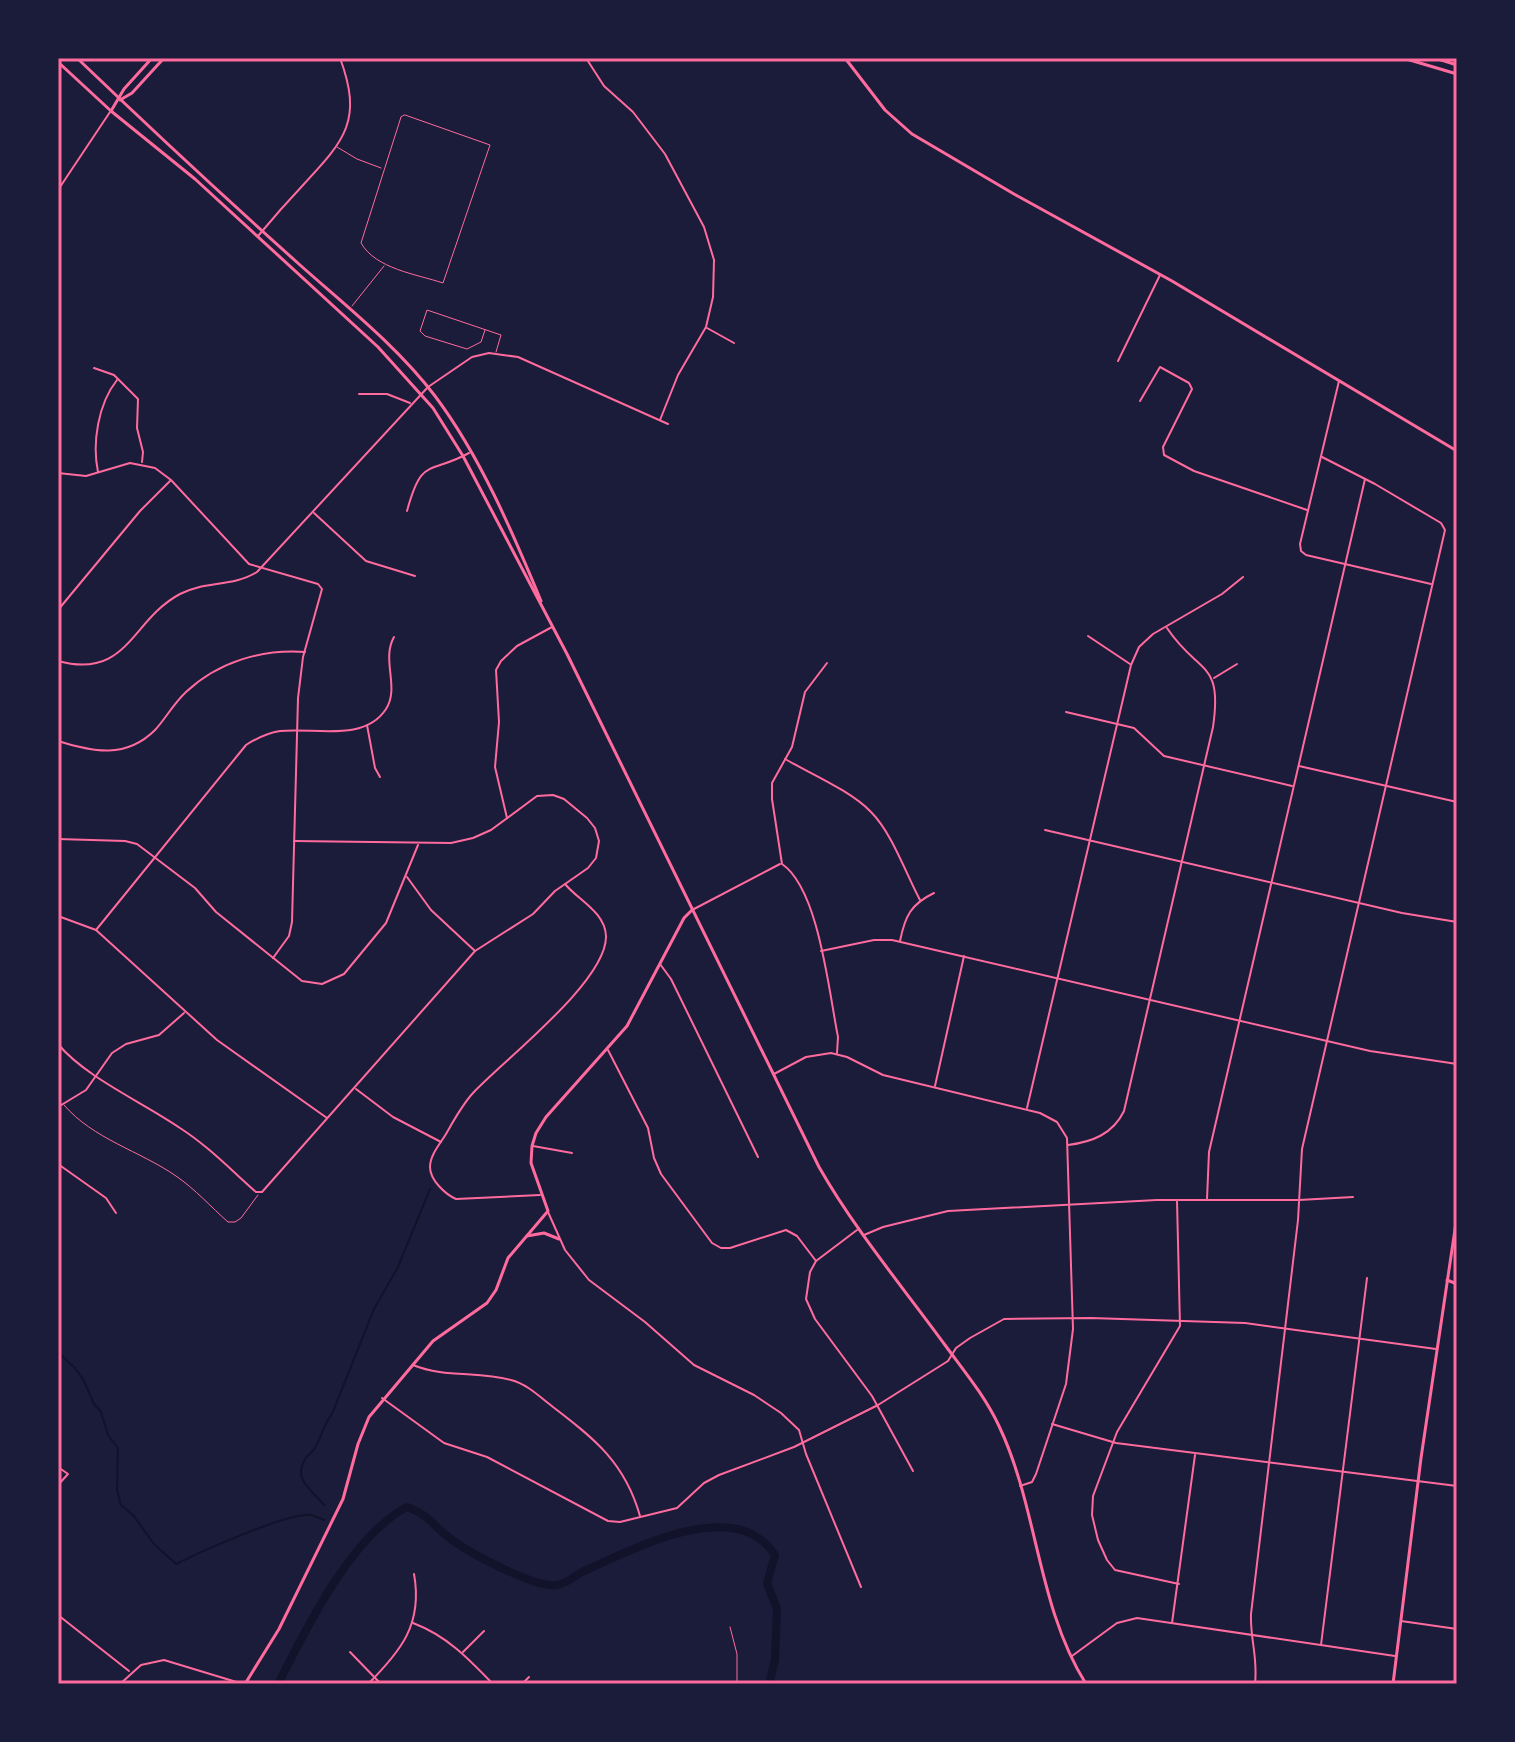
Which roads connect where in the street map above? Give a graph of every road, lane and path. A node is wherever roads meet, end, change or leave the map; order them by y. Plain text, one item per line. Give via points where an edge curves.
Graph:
1 (77, 58) edge
2 (152, 58) edge
3 (164, 58) edge
4 (340, 58) edge
5 (586, 58) edge
6 (845, 58) edge
7 (1403, 58) edge
8 (1435, 58) edge
9 (58, 62) edge
10 (1457, 65) edge
11 (1457, 74) edge
12 (120, 100) junction
13 (111, 111) junction
14 (337, 147) junction
15 (383, 168) junction
16 (58, 190) edge
17 (263, 230) junction
18 (257, 236) junction
19 (385, 264) junction
20 (1160, 274) junction
21 (350, 309) junction
22 (344, 316) junction
23 (706, 327) junction
24 (485, 330) junction
25 (734, 343) dead end
26 (496, 354) junction
27 (1118, 361) dead end
28 (94, 368) dead end
29 (118, 379) junction
30 (1339, 381) junction
31 (428, 387) junction
32 (422, 393) junction
33 (359, 394) dead end
34 (1140, 401) dead end
35 (411, 404) junction
36 (660, 421) junction
37 (668, 424) dead end
38 (1457, 451) edge
39 (470, 452) junction
40 (463, 456) junction
41 (1322, 457) junction
42 (142, 464) junction
43 (98, 472) junction
44 (58, 473) edge
45 (1365, 479) junction
46 (171, 480) junction
47 (407, 511) dead end
48 (1309, 511) junction
49 (313, 512) junction
50 (1345, 564) junction
51 (263, 568) junction
52 (415, 576) dead end
53 (1243, 577) dead end
54 (1432, 584) junction
55 (543, 608) junction
56 (58, 610) edge
57 (1166, 626) junction
58 (553, 627) junction
59 (1088, 636) dead end
60 (394, 637) dead end
61 (305, 652) junction
62 (58, 661) edge
63 (827, 663) dead end
64 (1237, 664) dead end
65 (1131, 665) junction
66 (1213, 679) junction
67 (1066, 712) dead end
68 (1117, 723) junction
69 (367, 724) junction
70 (297, 730) junction
71 (58, 741) edge
72 (785, 759) junction
73 (1204, 766) junction
74 (1298, 766) junction
75 (380, 777) dead end
76 (1386, 786) junction
77 (1293, 787) junction
78 (1457, 802) edge
79 (508, 819) junction
80 (1045, 830) dead end
81 (58, 839) edge
82 (1090, 840) junction
83 (294, 841) junction
84 (418, 844) junction
85 (156, 856) junction
86 (1182, 861) junction
87 (782, 864) junction
88 (406, 876) junction
89 (1272, 882) junction
90 (564, 883) junction
91 (934, 893) dead end
92 (920, 900) junction
93 (1359, 903) junction
94 (693, 909) junction
95 (58, 916) edge
96 (1457, 922) edge
97 (96, 930) junction
98 (899, 942) junction
99 (475, 951) junction
100 (821, 951) junction
101 (964, 956) junction
102 (273, 958) junction
103 (659, 963) junction
104 (1057, 978) junction
105 (1150, 999) junction
106 (185, 1012) junction
107 (1239, 1020) junction
108 (1326, 1041) junction
109 (58, 1044) edge
110 (608, 1050) junction
111 (837, 1054) junction
112 (1457, 1064) edge
113 (773, 1074) junction
114 (96, 1075) junction
115 (355, 1088) junction
116 (935, 1088) junction
117 (64, 1105) junction
118 (58, 1107) edge
119 (1027, 1109) junction
120 (328, 1119) junction
121 (441, 1142) junction
122 (1067, 1145) junction
123 (532, 1146) junction
124 (572, 1153) dead end
125 (758, 1157) dead end
126 (58, 1164) edge
127 (259, 1193) junction
128 (540, 1195) junction
129 (1353, 1197) dead end
130 (1207, 1199) junction
131 (1177, 1200) junction
132 (1299, 1200) junction
133 (1067, 1204) junction
134 (548, 1211) junction
135 (116, 1213) dead end
136 (1457, 1216) edge
137 (858, 1229) junction
138 (527, 1236) junction
139 (863, 1236) junction
140 (559, 1239) junction
141 (816, 1261) junction
142 (1448, 1270) junction
143 (1457, 1275) edge
144 (1367, 1278) dead end
145 (1447, 1280) junction
146 (1457, 1284) edge
147 (1072, 1317) junction
148 (1181, 1321) junction
149 (1285, 1328) junction
150 (1359, 1339) junction
151 (1436, 1349) junction
152 (952, 1354) junction
153 (412, 1364) junction
154 (382, 1398) junction
155 (878, 1405) junction
156 (1052, 1424) junction
157 (1112, 1442) junction
158 (804, 1443) junction
159 (1195, 1454) junction
160 (1269, 1463) junction
161 (58, 1467) edge
162 (913, 1471) dead end
163 (1343, 1472) junction
164 (1418, 1481) junction
165 (58, 1485) edge
166 (1020, 1486) junction
167 (1457, 1486) edge
168 (640, 1516) junction
169 (414, 1574) dead end
170 (1179, 1584) junction
171 (861, 1587) dead end
172 (58, 1615) edge
173 (1400, 1621) junction
174 (412, 1622) junction
175 (1172, 1624) junction
176 (730, 1627) dead end
177 (1457, 1629) edge
178 (484, 1631) dead end
179 (1253, 1635) junction
180 (1321, 1645) junction
181 (350, 1652) dead end
182 (462, 1653) junction
183 (1071, 1656) junction
184 (1396, 1656) junction
185 (131, 1672) junction
186 (375, 1677) junction
187 (529, 1677) dead end
188 (120, 1684) edge
189 (244, 1684) edge
190 (368, 1684) edge
191 (381, 1684) edge
192 (493, 1684) edge
193 (522, 1684) edge
194 (737, 1684) edge
195 (1086, 1684) edge
196 (1255, 1684) edge
197 (1393, 1684) edge

1 - 12 main road
2 - 12 main road
3 - 12 main road
4 - 14 street via 350,105
5 - 23 street via 665,154 704,227 714,271
6 - 20 main road via 905,129
7 - 11 main road
8 - 10 main road
9 - 13 main road
12 - 13 main road
12 - 17 main road
13 - 16 street
13 - 18 main road
14 - 15 lane
14 - 17 street
15 - 19 lane via 360,241
15 - 19 lane via 404,115 490,145 443,283
17 - 18 street
17 - 21 main road
18 - 22 main road
19 - 21 lane
20 - 27 street
20 - 30 main road
21 - 22 lane
21 - 31 main road
22 - 32 main road
23 - 25 street
23 - 36 street via 678,375
24 - 24 lane via 481,342 467,349 425,336 420,328 427,310
24 - 26 lane via 501,335
26 - 31 street via 466,360
26 - 36 street via 542,366
28 - 29 street
29 - 42 street via 138,399
29 - 43 street via 97,432
30 - 38 main road
30 - 41 street
31 - 32 street
31 - 39 main road
32 - 35 street
32 - 40 main road
33 - 35 street via 387,394
34 - 48 street via 1160,367 1189,383 1192,389 1163,447 1164,455 1194,471
35 - 49 street
36 - 37 street
39 - 40 street
39 - 55 main road
40 - 47 street via 424,471
40 - 55 main road
41 - 45 street
41 - 48 street
42 - 43 street
42 - 46 street
43 - 44 street via 80,477
45 - 50 street
45 - 54 street via 1443,524
46 - 51 street via 240,557
46 - 56 street
48 - 50 street via 1301,551
49 - 51 street
49 - 52 street via 366,561
50 - 54 street
50 - 74 street
51 - 61 street via 318,584 322,592
51 - 62 street via 242,580 200,586 176,596 104,662 83,666
53 - 57 street
54 - 76 street
55 - 58 main road
57 - 65 street via 1139,647
57 - 66 street
58 - 79 street via 517,646 496,670 495,767
58 - 94 main road
59 - 65 street
60 - 69 street via 388,654 391,699
61 - 70 street
61 - 71 street via 266,653 220,669 186,692 153,732 126,748 94,751
63 - 72 street via 805,692
64 - 66 street
65 - 68 street
66 - 73 street via 1217,703
67 - 68 street
68 - 73 street via 1139,731 1164,756
68 - 82 street
69 - 70 street via 340,731
69 - 75 street
70 - 83 street
70 - 85 street via 267,734 239,751
72 - 87 street via 772,789
72 - 92 street via 866,806
73 - 77 street
73 - 86 street
74 - 76 street
74 - 77 street
76 - 78 street
76 - 93 street
77 - 89 street
79 - 84 street via 473,838
79 - 90 street via 547,794 564,799 592,822 599,841 596,858
80 - 82 street
81 - 85 street via 132,842
82 - 86 street
82 - 104 street
83 - 84 street
83 - 102 street via 291,929
84 - 88 street
85 - 97 street
85 - 102 street
86 - 89 street
86 - 105 street
87 - 94 street
87 - 100 street via 812,909
88 - 99 street via 431,910
88 - 102 street via 386,923 339,978 307,983
89 - 93 street
89 - 107 street
90 - 99 street via 533,914
90 - 121 street via 602,923 606,935 601,955 562,1008 470,1097
91 - 92 street
92 - 98 street via 907,914
93 - 96 street
93 - 108 street
94 - 103 main road
94 - 113 main road
95 - 97 street
97 - 106 street
98 - 100 street via 874,940
98 - 101 street
99 - 115 street
100 - 111 street
101 - 104 street
101 - 116 street
103 - 110 main road via 627,1026
103 - 125 street
104 - 105 street
104 - 119 street
105 - 107 street
105 - 122 street via 1121,1116 1105,1134
106 - 114 street via 159,1035 119,1048
106 - 120 street
107 - 108 street
107 - 130 street via 1209,1152
108 - 112 street
108 - 132 street via 1302,1149
109 - 114 street
110 - 123 main road via 546,1117
110 - 141 street via 648,1128 661,1174 712,1243 735,1246 786,1230
111 - 113 street via 811,1056
111 - 116 street via 877,1073
113 - 137 main road via 819,1167
114 - 117 street via 86,1090
114 - 127 street via 191,1135
115 - 120 street
115 - 121 street via 393,1117
116 - 119 street
117 - 118 street
117 - 127 lane via 102,1135 174,1174 228,1222 241,1218
119 - 122 street via 1057,1122
120 - 127 street
121 - 128 street via 430,1172 452,1198
122 - 133 street
123 - 124 street
123 - 128 main road
126 - 135 street via 106,1198
128 - 134 main road
129 - 132 street
130 - 131 street
130 - 132 street
131 - 133 street
131 - 148 street
132 - 149 street
133 - 139 street via 948,1211
133 - 147 street
134 - 138 main road
134 - 140 street
136 - 142 main road
137 - 139 main road
137 - 141 street
138 - 140 main road via 544,1233
138 - 153 main road via 508,1258 487,1303 440,1334
139 - 152 main road
140 - 158 street via 589,1280 694,1365 781,1413
141 - 155 street via 807,1281 808,1305
142 - 143 main road
142 - 145 main road
144 - 150 street
145 - 146 main road
145 - 151 main road
147 - 148 street
147 - 152 street via 998,1321
147 - 156 street via 1068,1374
148 - 149 street
148 - 157 street
149 - 150 street
149 - 160 street
150 - 151 street
150 - 163 street
151 - 164 main road
152 - 155 street
152 - 166 main road via 999,1424
153 - 154 main road
153 - 168 street via 508,1379 529,1388 606,1450
154 - 168 street via 444,1443 487,1457 608,1521
154 - 189 main road via 361,1432 348,1486 332,1522 279,1629
155 - 158 street
155 - 162 street
156 - 157 street
156 - 166 street via 1035,1477
157 - 159 street
157 - 170 street via 1092,1506 1102,1552 1119,1572
158 - 168 street via 719,1475 677,1508
158 - 171 street
159 - 160 street
159 - 170 street
160 - 163 street
160 - 179 street via 1251,1606
161 - 165 street via 68,1474
163 - 164 street
163 - 180 street
164 - 167 street
164 - 173 main road
166 - 183 main road
169 - 174 street
170 - 175 street
172 - 185 street
173 - 177 street
173 - 184 main road
174 - 182 street via 441,1634
174 - 186 street via 398,1653
175 - 179 street
175 - 183 street via 1125,1620
176 - 194 lane
178 - 182 street
179 - 180 street
179 - 196 street
180 - 184 street
181 - 186 street
182 - 192 street
183 - 195 main road
184 - 197 main road
185 - 188 street
185 - 189 street via 164,1660
186 - 190 street
186 - 191 street
187 - 193 street

